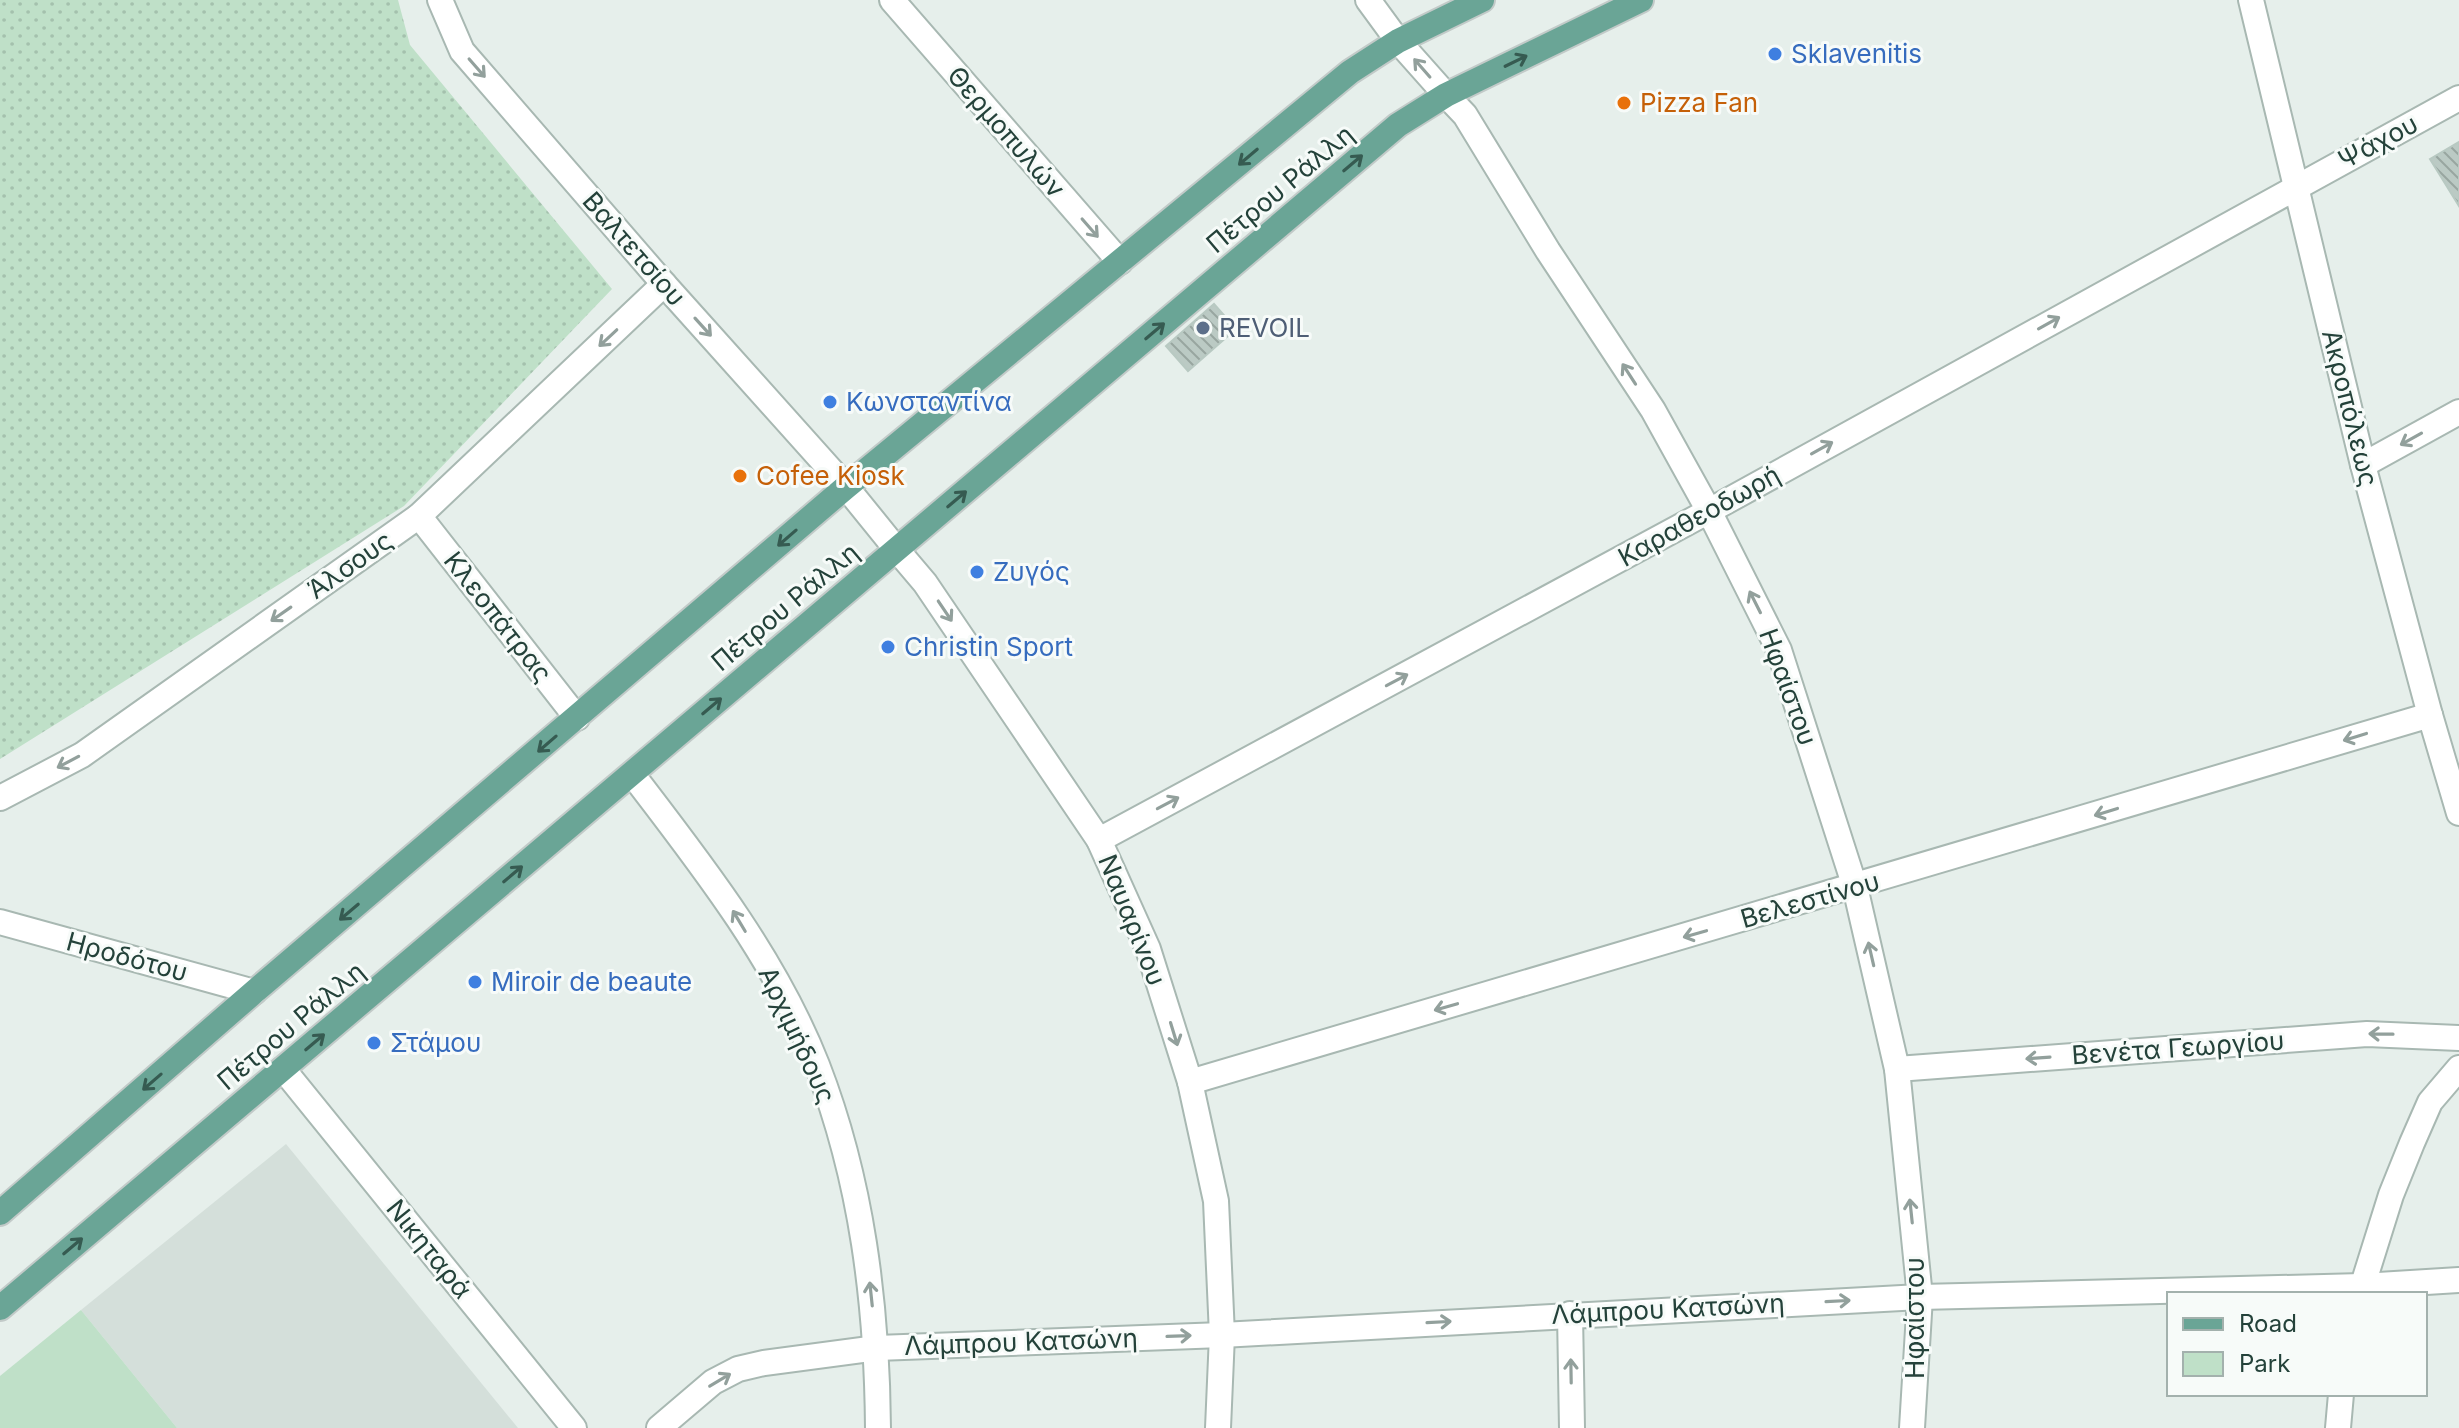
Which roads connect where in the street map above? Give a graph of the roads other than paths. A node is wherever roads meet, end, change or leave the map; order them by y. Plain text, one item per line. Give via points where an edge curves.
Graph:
1 (440, 0) edge
2 (892, 0) edge
3 (1368, 0) edge
4 (1482, 0) edge
5 (1641, 0) edge
6 (2251, 0) edge
7 (1398, 41) junction
8 (1446, 95) junction
9 (2459, 98) edge
10 (2296, 186) junction
11 (1120, 262) junction
12 (664, 284) junction
13 (2459, 412) edge
14 (2363, 465) junction
15 (846, 487) junction
16 (1709, 511) junction
17 (419, 516) junction
18 (897, 550) junction
19 (2430, 715) junction
20 (577, 718) junction
21 (2452, 759) edge
22 (632, 774) junction
23 (0, 798) edge
24 (2459, 813) edge
25 (1099, 840) junction
26 (1855, 887) junction
27 (0, 922) edge
28 (254, 992) junction
29 (2459, 1038) edge
30 (2459, 1068) edge
31 (283, 1069) junction
32 (1897, 1069) junction
33 (1190, 1082) junction
34 (0, 1213) edge
35 (2459, 1280) edge
36 (2361, 1290) edge
37 (2235, 1292) edge
38 (2167, 1293) edge
39 (1920, 1297) junction
40 (0, 1308) edge
41 (1570, 1314) junction
42 (1222, 1335) junction
43 (877, 1348) junction
44 (2340, 1397) edge
45 (574, 1428) edge
46 (659, 1428) edge
47 (878, 1428) edge
48 (1218, 1428) edge
49 (1572, 1428) edge
50 (1912, 1428) edge
51 (2338, 1428) edge

1 -> 12 street, Βαλτετσίου via 462,51
2 -> 11 street, Θερμοπυλών
3 - 7 street, Ηφαίστου
4 - 7 main road, Πέτρου Ράλλη
8 -> 5 main road, Πέτρου Ράλλη
6 - 10 street, Ακροπόλεως
8 -> 7 street, Ηφαίστου
7 -> 11 main road, Πέτρου Ράλλη via 1350,72
16 -> 8 street, Ηφαίστου via 1653,410 1465,115
18 -> 8 main road, Πέτρου Ράλλη via 1398,125
9 - 10 street, Ψάχου
10 - 14 street, Ακροπόλεως
16 -> 10 street, Καραθεοδωρή
11 - 15 main road, Πέτρου Ράλλη
12 -> 15 street, Βαλτετσίου
12 -> 17 street, Άλσους
13 -> 14 street
14 - 19 street, Ακροπόλεως
15 - 18 street, Ναυαρίνου
15 -> 20 main road, Πέτρου Ράλλη
25 -> 16 street, Καραθεοδωρή
26 -> 16 street, Ηφαίστου via 1779,650
17 - 20 street, Κλεοπάτρας
17 -> 23 street, Άλσους via 82,755
22 -> 18 main road, Πέτρου Ράλλη
18 -> 25 street, Ναυαρίνου via 925,583
19 - 21 street, Ακροπόλεως
19 -> 26 street, Βελεστίνου
20 -> 28 main road, Πέτρου Ράλλη
21 - 24 street, Ακροπόλεως
31 -> 22 main road, Πέτρου Ράλλη
43 -> 22 street, Αρχιμήδους via 867,1252 846,1154 816,1064 773,976 723,894
25 -> 33 street, Ναυαρίνου via 1148,949
32 -> 26 street, Ηφαίστου
26 -> 33 street, Βελεστίνου
27 - 28 street, Ηροδότου
28 -> 34 main road, Πέτρου Ράλλη
29 -> 32 street, Βενέτα Γεωργίου via 2367,1034
30 - 36 street via 2430,1102 2391,1195
40 -> 31 main road, Πέτρου Ράλλη
31 - 45 street, Νικηταρά
39 -> 32 street, Ηφαίστου
33 - 42 street, Ναυαρίνου via 1216,1201
35 - 36 street, Λάμπρου Κατσώνη
36 - 37 street, Λάμπρου Κατσώνη
38 - 39 street, Λάμπρου Κατσώνη
41 -> 39 street, Λάμπρου Κατσώνη
39 - 50 street, Ηφαίστου
42 -> 41 street, Λάμπρου Κατσώνη
49 -> 41 street
43 -> 42 street, Λάμπρου Κατσώνη
42 - 48 street, Ναυαρίνου
46 -> 43 street, Λάμπρου Κατσώνη via 713,1382 738,1369
43 - 47 street, Αρχιμήδους
44 - 51 street

